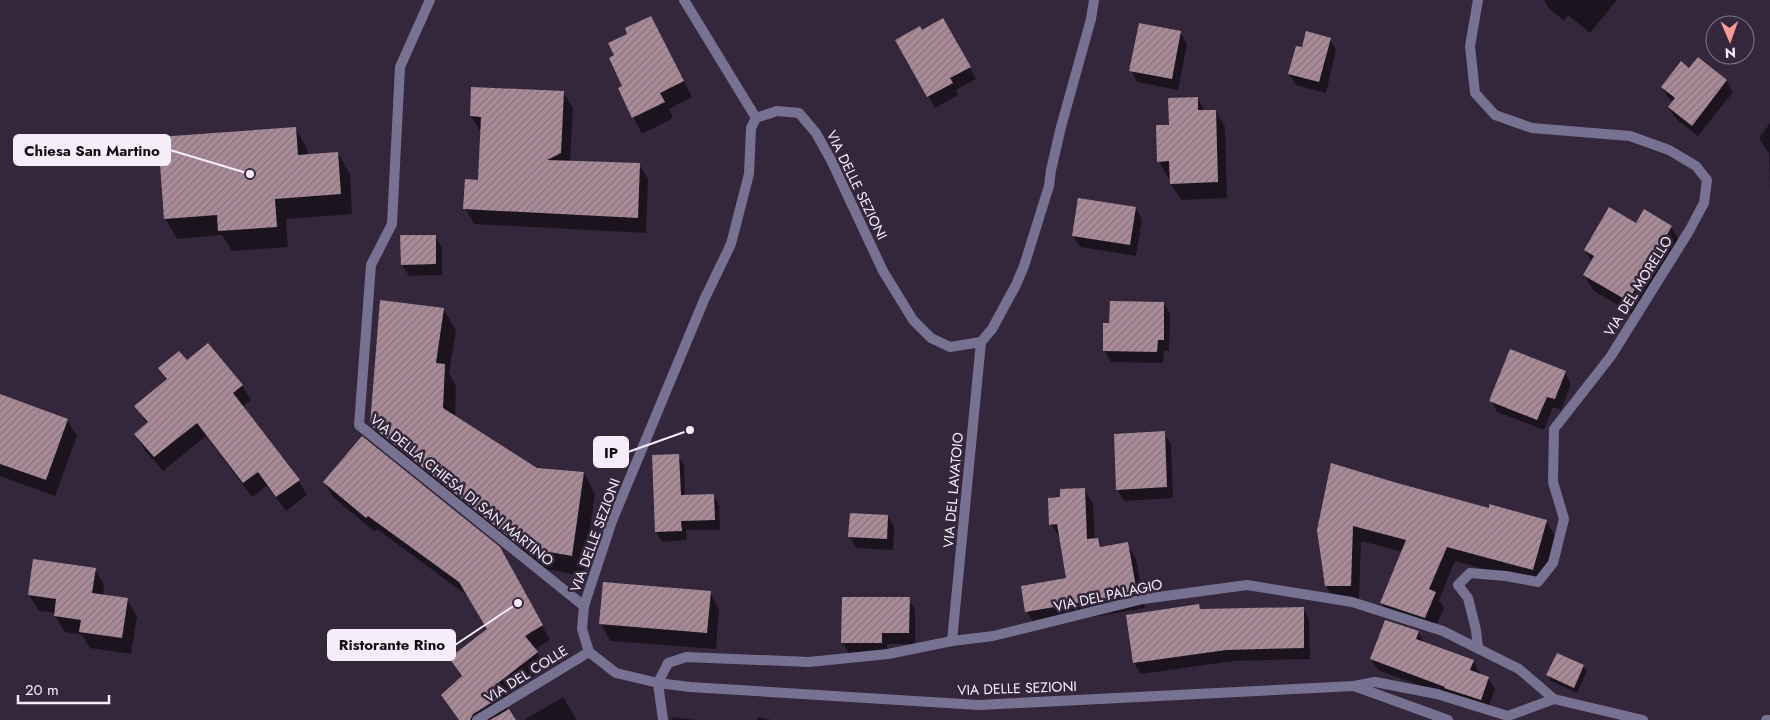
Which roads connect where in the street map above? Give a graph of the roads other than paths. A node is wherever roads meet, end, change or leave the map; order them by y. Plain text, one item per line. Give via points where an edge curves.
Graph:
1 (430, 0) edge
2 (684, 0) edge
3 (1094, 0) edge
4 (1478, 0) edge
5 (756, 118) junction
6 (981, 342) junction
7 (584, 606) junction
8 (952, 641) junction
9 (1478, 648) junction
10 (589, 652) junction
11 (658, 683) junction
12 (1354, 686) junction
13 (1554, 699) junction
14 (478, 720) edge
15 (663, 720) edge
16 (1448, 720) edge
17 (1643, 720) edge
18 (1766, 720) edge
19 (1770, 720) edge

1 - 7 street, VIA DELLA CHIESA DI SAN MARTINO via 400,67 392,224 371,265 359,425
2 - 5 street
3 - 6 street via 1049,186 1024,266 992,329
4 - 9 street, VIA DEL MORELLO via 1470,46 1475,93 1495,116 1532,128 1630,136 1669,150 1696,166 1707,180 1704,203 1689,231 1611,356 1554,429 1553,482 1564,519 1552,563 1538,582 1470,573 1458,585 1468,598
5 - 6 street, VIA DELLE SEZIONI via 777,111 799,113 816,133 831,160 883,271 913,320 931,338 950,347
5 - 7 street, VIA DELLE SEZIONI via 751,128 749,174 730,244 612,521
6 - 8 street, VIA DEL LAVATOIO
7 - 10 street, VIA DELLE SEZIONI via 582,629
8 - 9 street, VIA DEL PALAGIO via 993,636 1143,599 1247,585 1352,602 1444,631
8 - 11 street, VIA DEL PALAGIO via 888,654 809,662 686,657 668,663
9 - 13 street, VIA DEL PALAGIO via 1519,669
10 - 11 street, VIA DELLE SEZIONI via 616,673
10 - 14 street, VIA DEL COLLE
11 - 12 street, VIA DELLE SEZIONI via 979,705
11 - 15 street
12 - 13 street via 1375,682 1436,694 1508,716
12 - 16 street, VIA DELLE SEZIONI
13 - 17 street
18 - 19 street

